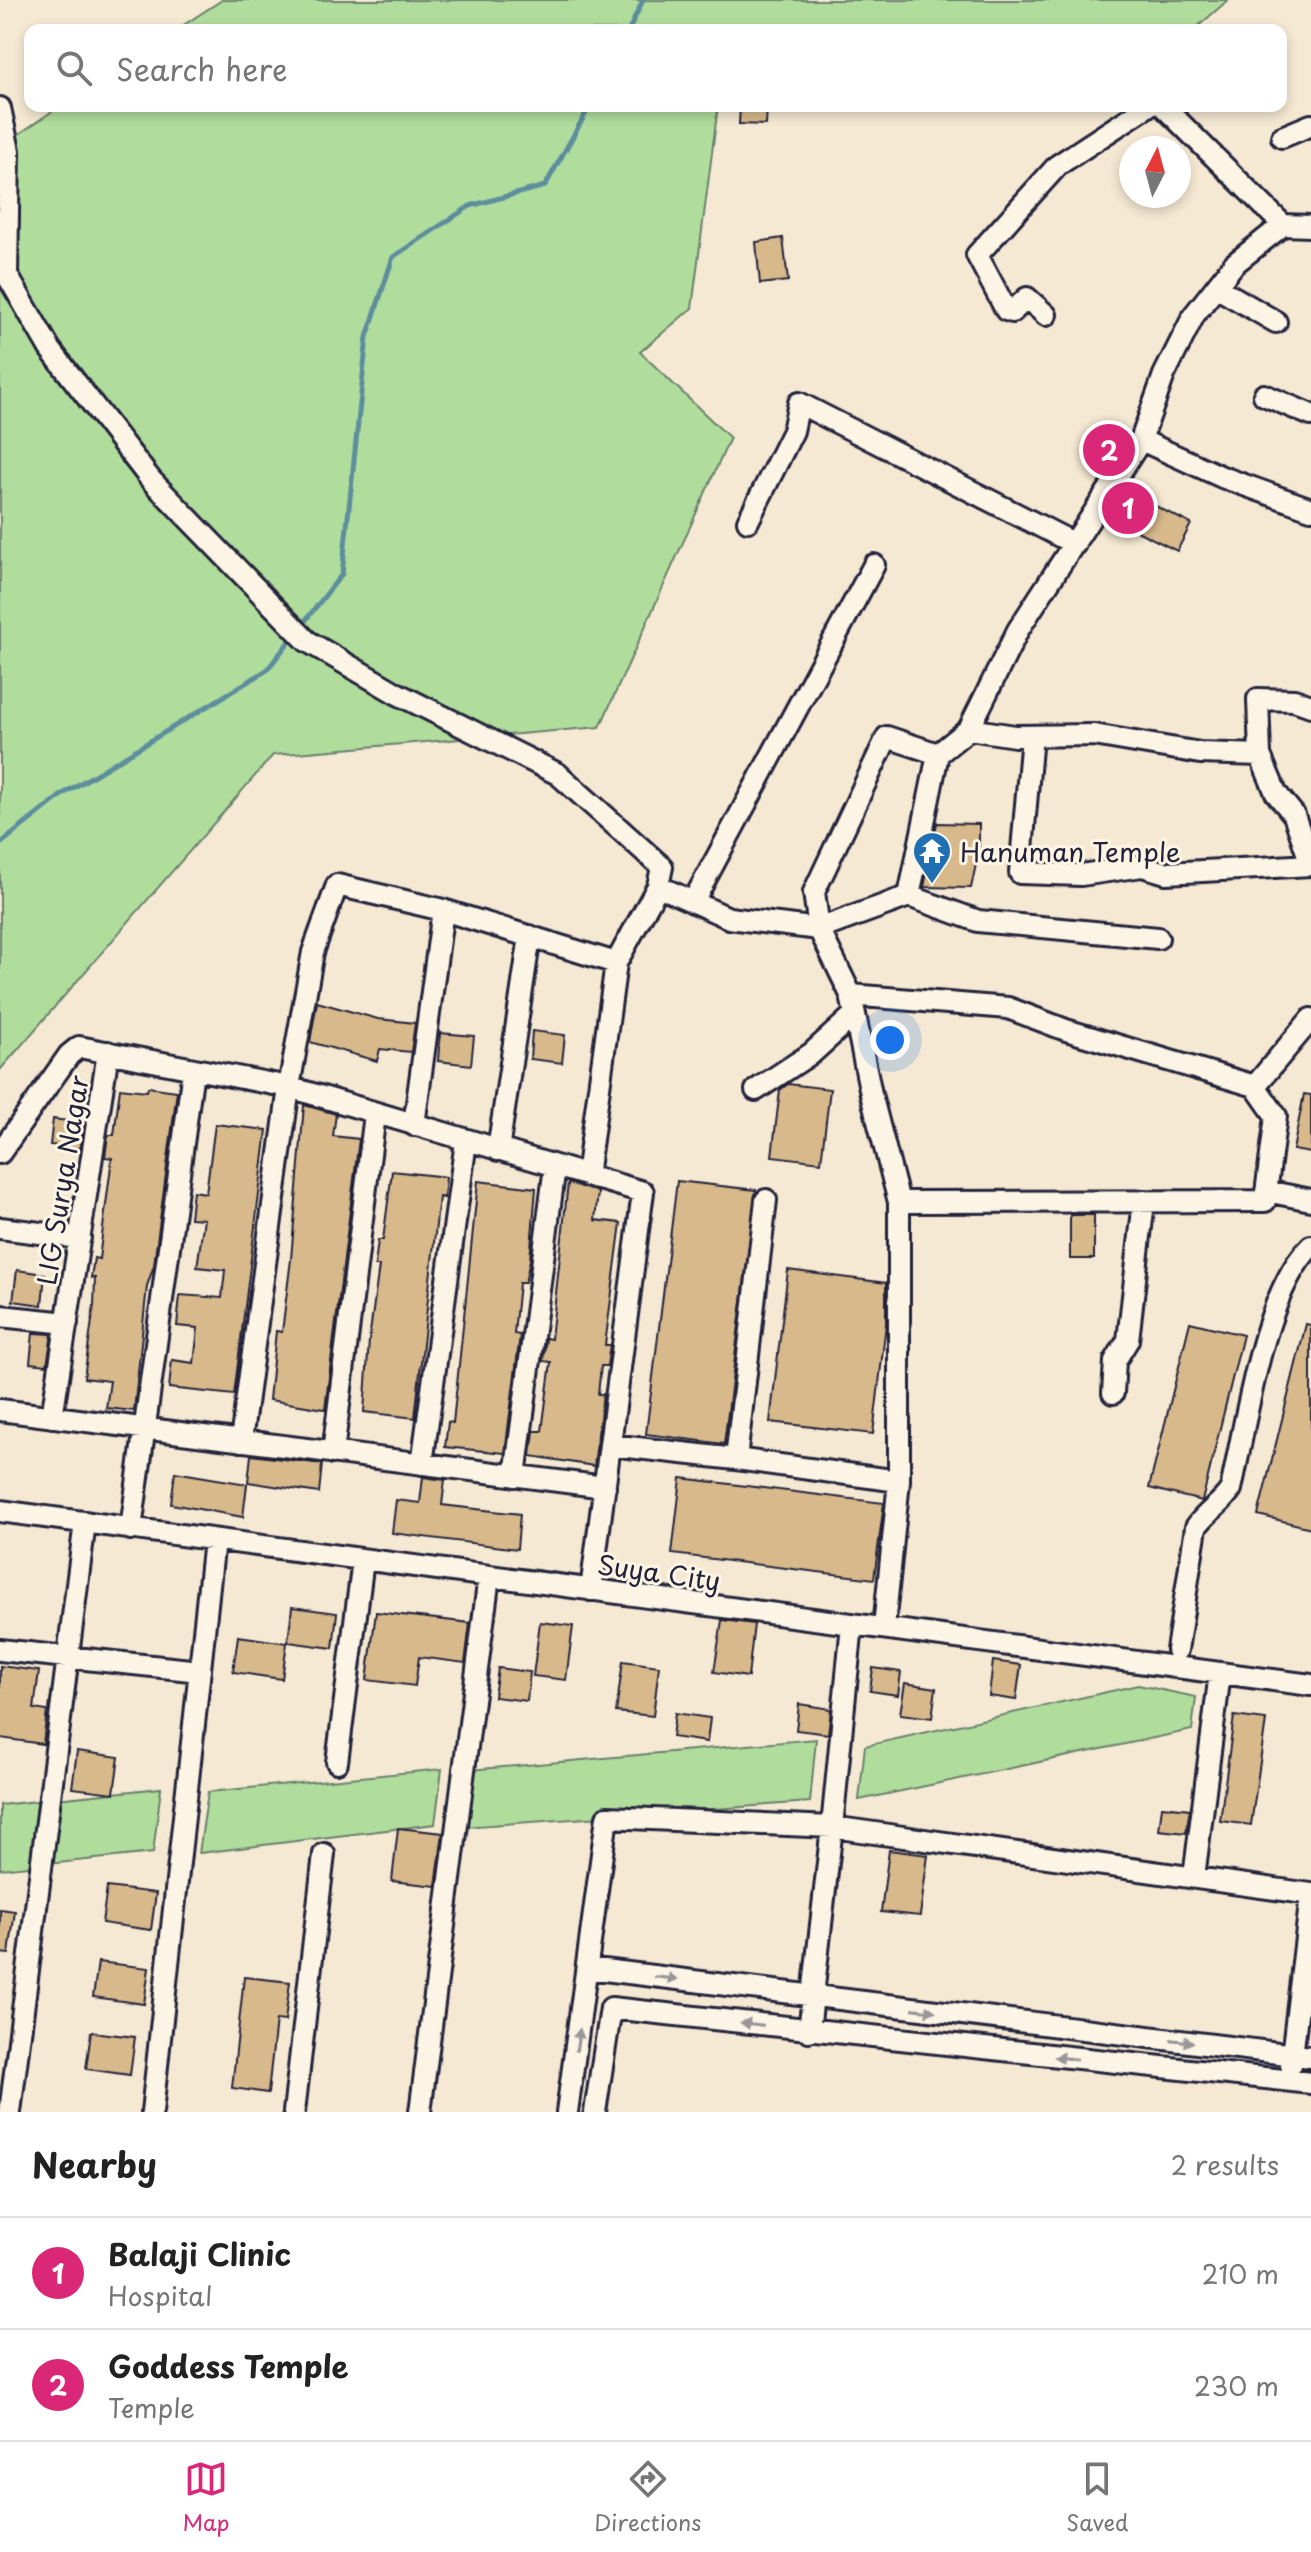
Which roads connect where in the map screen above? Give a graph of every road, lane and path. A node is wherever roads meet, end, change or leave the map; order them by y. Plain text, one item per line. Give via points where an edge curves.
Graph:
1 (0, 108) edge
2 (1153, 112) edge
3 (1167, 112) edge
4 (1311, 125) edge
5 (1282, 137) dead end
6 (1283, 225) junction
7 (1311, 226) edge
8 (1216, 287) junction
9 (1046, 315) dead end
10 (1276, 322) dead end
11 (1264, 395) dead end
12 (1311, 415) edge
13 (1141, 440) junction
14 (1311, 509) edge
15 (748, 521) dead end
16 (1075, 544) junction
17 (874, 565) dead end
18 (1311, 706) edge
19 (969, 729) junction
20 (1032, 736) junction
21 (938, 754) junction
22 (1260, 755) junction
23 (1302, 817) edge
24 (1311, 865) edge
25 (658, 886) junction
26 (909, 896) junction
27 (693, 902) junction
28 (443, 910) junction
29 (819, 929) junction
30 (530, 936) junction
31 (1158, 938) dead end
32 (616, 963) junction
33 (853, 1004) junction
34 (1311, 1019) edge
35 (108, 1052) junction
36 (193, 1070) junction
37 (1255, 1086) junction
38 (289, 1087) junction
39 (756, 1090) dead end
40 (375, 1114) junction
41 (414, 1125) junction
42 (466, 1141) junction
43 (498, 1150) junction
44 (0, 1153) edge
45 (555, 1166) junction
46 (587, 1176) junction
47 (1266, 1191) junction
48 (766, 1200) dead end
49 (1311, 1200) edge
50 (1144, 1201) junction
51 (899, 1202) junction
52 (0, 1228) edge
53 (80, 1238) junction
54 (1311, 1246) edge
55 (0, 1316) edge
56 (67, 1323) junction
57 (1113, 1393) dead end
58 (0, 1410) edge
59 (52, 1417) junction
60 (145, 1429) junction
61 (241, 1441) junction
62 (610, 1445) junction
63 (333, 1453) junction
64 (736, 1459) junction
65 (422, 1464) junction
66 (515, 1476) junction
67 (899, 1481) junction
68 (605, 1487) junction
69 (0, 1511) edge
70 (85, 1522) junction
71 (131, 1529) junction
72 (214, 1540) junction
73 (363, 1560) junction
74 (489, 1576) junction
75 (591, 1590) junction
76 (852, 1624) junction
77 (884, 1627) junction
78 (0, 1650) edge
79 (1177, 1650) dead end
80 (69, 1658) junction
81 (200, 1671) junction
82 (1220, 1673) junction
83 (1311, 1685) edge
84 (337, 1762) dead end
85 (832, 1827) junction
86 (324, 1854) dead end
87 (1194, 1877) junction
88 (1311, 1894) edge
89 (588, 1968) junction
90 (813, 1996) junction
91 (809, 2031) junction
92 (1302, 2056) edge
93 (1288, 2081) junction
94 (1311, 2083) edge
95 (10, 2112) edge
96 (152, 2112) edge
97 (294, 2112) edge
98 (420, 2112) edge
99 (567, 2112) edge
100 (595, 2112) edge

1 - 25 street via 9,151 7,275 50,349 151,480 307,641 396,693 558,774 662,867
2 - 9 street via 1058,165 977,255 1006,310 1012,312 1027,298
3 - 6 street
4 - 5 street
6 - 7 street
6 - 8 street via 1234,264
8 - 10 street
8 - 13 street via 1194,315 1164,375
11 - 12 street
13 - 14 street
13 - 16 street
15 - 16 street via 793,431 799,403
16 - 19 street via 1018,630
17 - 27 street
18 - 22 street via 1258,699
19 - 20 street
19 - 21 street
20 - 22 street via 1094,735 1200,753
20 - 24 street via 1020,873 1081,875 1142,866 1166,873
21 - 26 street
21 - 29 street via 887,737 814,892
22 - 23 street via 1276,793
23 - 24 street
25 - 27 street
25 - 32 street
26 - 29 street
26 - 31 street via 978,921
27 - 29 street via 729,918
28 - 30 street
28 - 38 street via 337,885 313,952
28 - 41 street
29 - 33 street
30 - 32 street
30 - 43 street
32 - 46 street
33 - 37 street via 1008,1008
33 - 39 street via 812,1053
33 - 51 street
34 - 37 street
35 - 36 street, LIG Surya Nagar
35 - 44 street via 79,1047 69,1055
35 - 53 street, LIG Surya Nagar
36 - 38 street, LIG Surya Nagar
36 - 60 street
37 - 47 street via 1276,1116
38 - 40 street, LIG Surya Nagar
38 - 61 street
40 - 41 street, LIG Surya Nagar
40 - 63 street
41 - 42 street, LIG Surya Nagar
42 - 43 street, LIG Surya Nagar
42 - 65 street
43 - 45 street, LIG Surya Nagar
45 - 46 street, LIG Surya Nagar
45 - 66 street
46 - 62 street, LIG Surya Nagar via 643,1192
47 - 49 street
47 - 50 street via 1265,1201
48 - 64 street
50 - 51 street
50 - 57 street via 1128,1340 1115,1361
51 - 67 street
52 - 53 street
53 - 56 street, LIG Surya Nagar
54 - 79 street via 1268,1326 1231,1489 1196,1527
55 - 56 street
56 - 59 street, LIG Surya Nagar
58 - 59 street
59 - 60 street
60 - 61 street
60 - 71 street
61 - 63 street
62 - 64 street
62 - 68 street, LIG Surya Nagar
63 - 65 street
64 - 67 street
65 - 66 street
66 - 68 street
67 - 77 street
68 - 75 street, LIG Surya Nagar
69 - 70 street, Suya City
70 - 71 street, Suya City
70 - 80 street
71 - 72 street, Suya City
72 - 73 street, Suya City
72 - 81 street
73 - 74 street, Suya City
73 - 84 street
74 - 75 street, Suya City
74 - 98 street
75 - 76 street, Suya City
76 - 77 street, Suya City
76 - 85 street
77 - 82 street, Suya City
78 - 80 street
80 - 81 street
80 - 95 street
81 - 96 street
82 - 83 street, Suya City
82 - 87 street
85 - 87 street
85 - 89 street via 607,1817
85 - 90 street
86 - 97 street
87 - 88 street
88 - 92 street
89 -> 90 street
99 -> 89 street
90 - 91 street
90 -> 92 street
93 -> 91 street
91 -> 100 street via 611,2008
92 - 93 street
93 - 94 street

